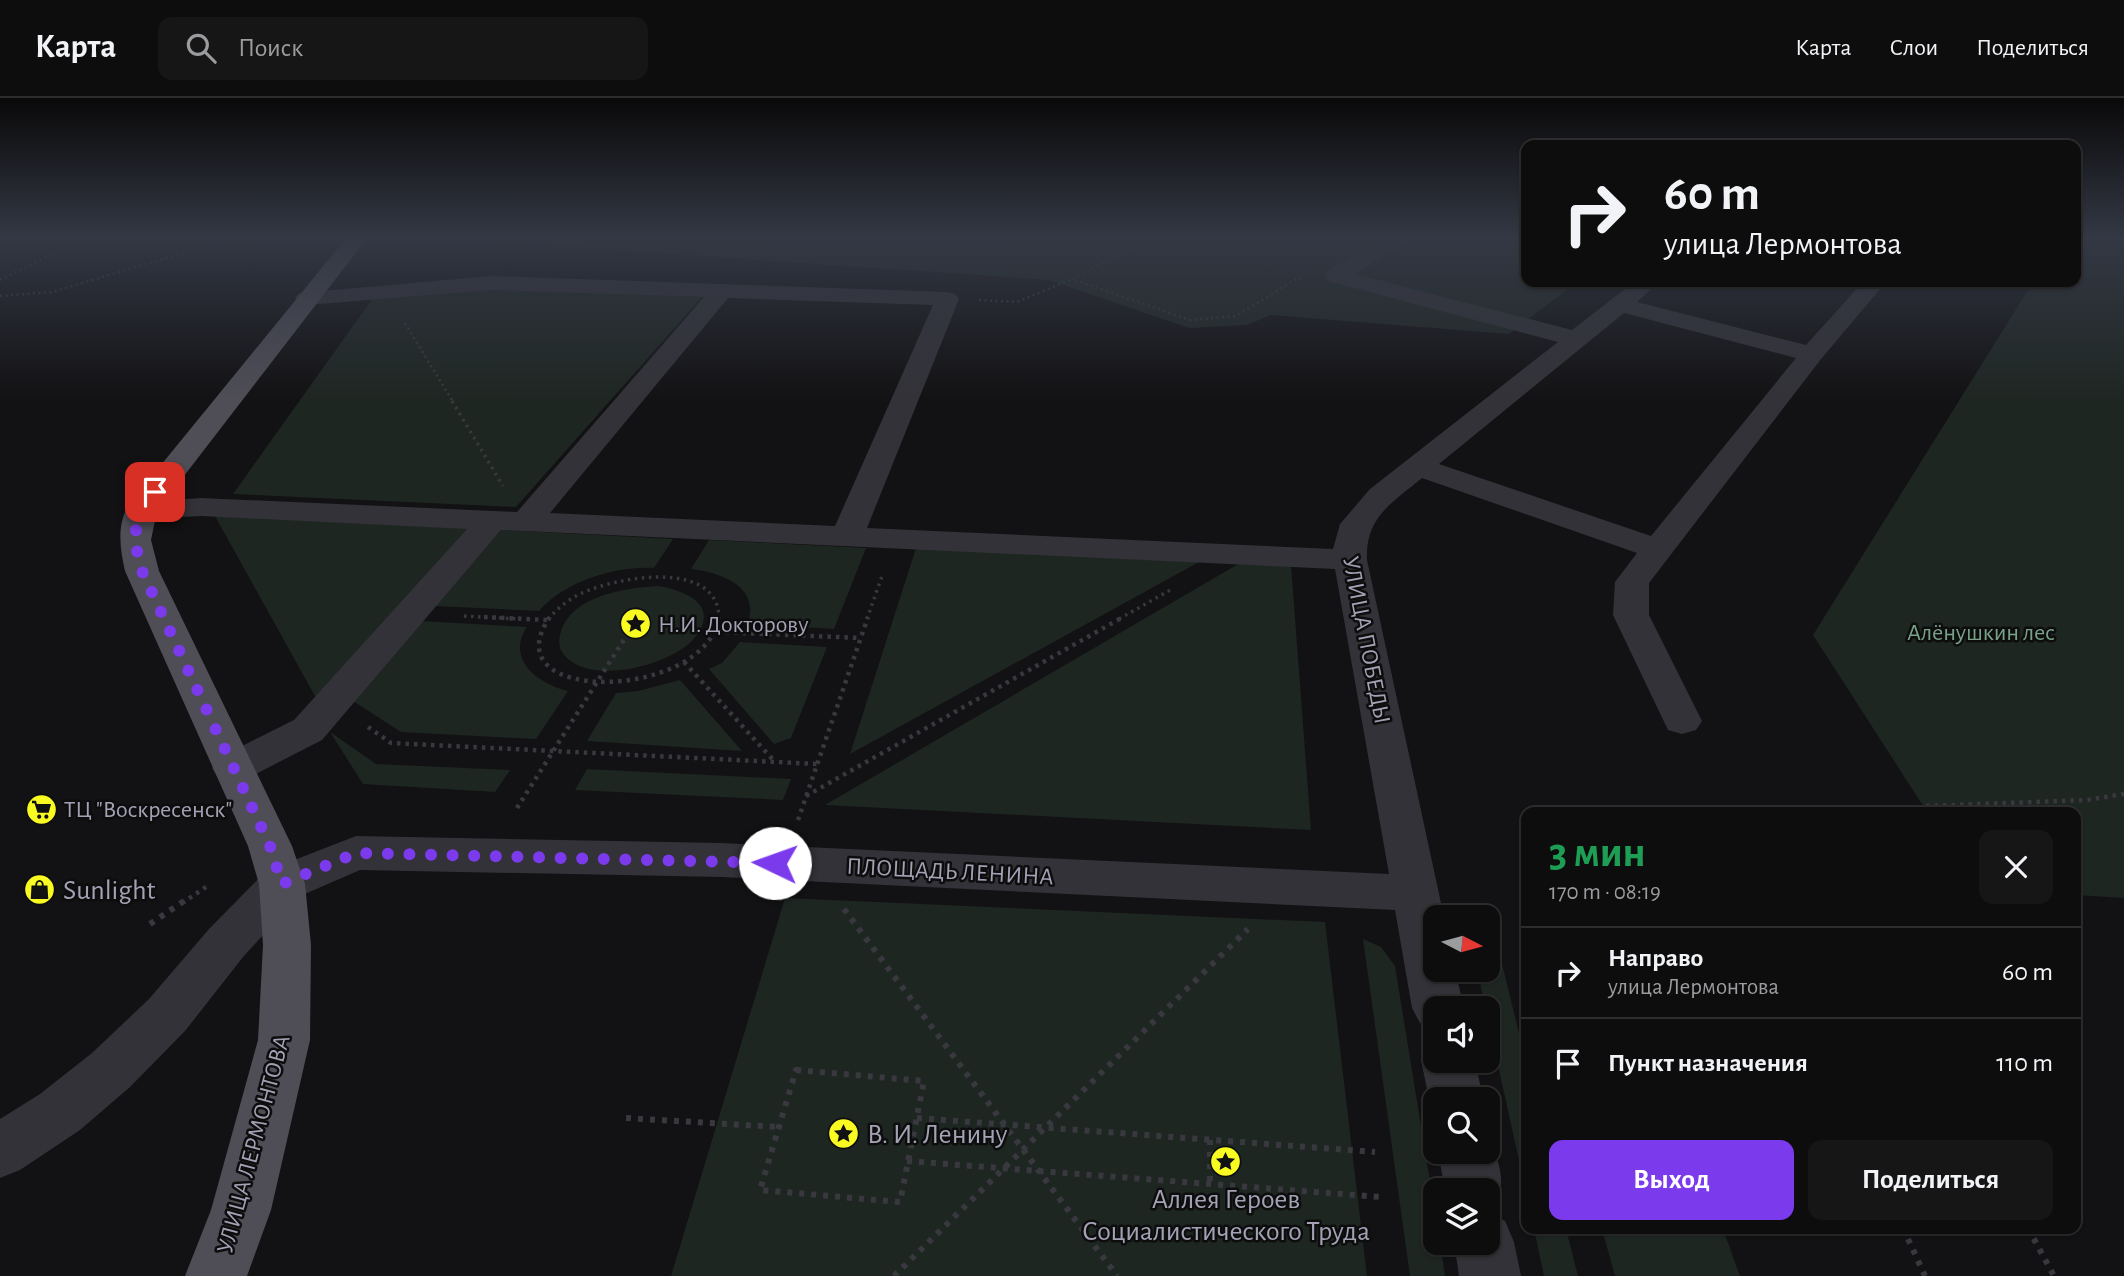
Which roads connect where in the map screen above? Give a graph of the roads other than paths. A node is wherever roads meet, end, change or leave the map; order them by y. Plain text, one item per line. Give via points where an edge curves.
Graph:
1 (312, 292) edge
2 (386, 292) edge
3 (722, 292) joint
4 (1397, 292) edge
5 (1635, 292) edge
6 (1866, 292) edge
7 (307, 298) junction
8 (1620, 304) junction
9 (1577, 339) junction
10 (1812, 354) junction
11 (1418, 467) junction
12 (141, 510) junction
13 (509, 522) junction
14 (847, 537) junction
15 (1657, 549) junction
16 (1350, 560) junction
17 (1682, 721) dead end
18 (233, 768) junction
19 (282, 884) junction
20 (1415, 893) junction
21 (1436, 996) edge
22 (0, 1150) edge
23 (1486, 1255) edge
24 (216, 1276) edge
25 (1490, 1276) edge

1 - 7 main road, УЛИЦА ЛЕРМОНТОВА
2 - 7 street
3 - 13 street
3 - 14 street via 947,299
4 - 9 street
5 - 8 street, УЛИЦА ПОБЕДЫ
6 - 10 street
7 - 12 main road, УЛИЦА ЛЕРМОНТОВА
8 - 9 street, УЛИЦА ПОБЕДЫ
8 - 10 street
9 - 11 street, УЛИЦА ПОБЕДЫ
10 - 15 street
11 - 15 street
11 - 16 street, УЛИЦА ПОБЕДЫ via 1356,522 1349,540
12 - 13 street via 201,507
12 - 18 main road, УЛИЦА ЛЕРМОНТОВА via 135,540 142,571
13 - 14 street
13 - 18 street via 411,613 308,730
14 - 16 street
15 - 17 street via 1632,582 1631,615
16 - 20 street, УЛИЦА ПОБЕДЫ
18 - 19 main road, УЛИЦА ЛЕРМОНТОВА via 270,846
19 - 20 street, ПЛОЩАДЬ ЛЕНИНА via 356,853 721,860
19 - 22 street via 167,1015 111,1070 60,1112
19 - 24 main road, УЛИЦА ЛЕРМОНТОВА via 287,944 284,1040 240,1210
20 - 21 street, УЛИЦА ПОБЕДЫ
23 - 25 street

